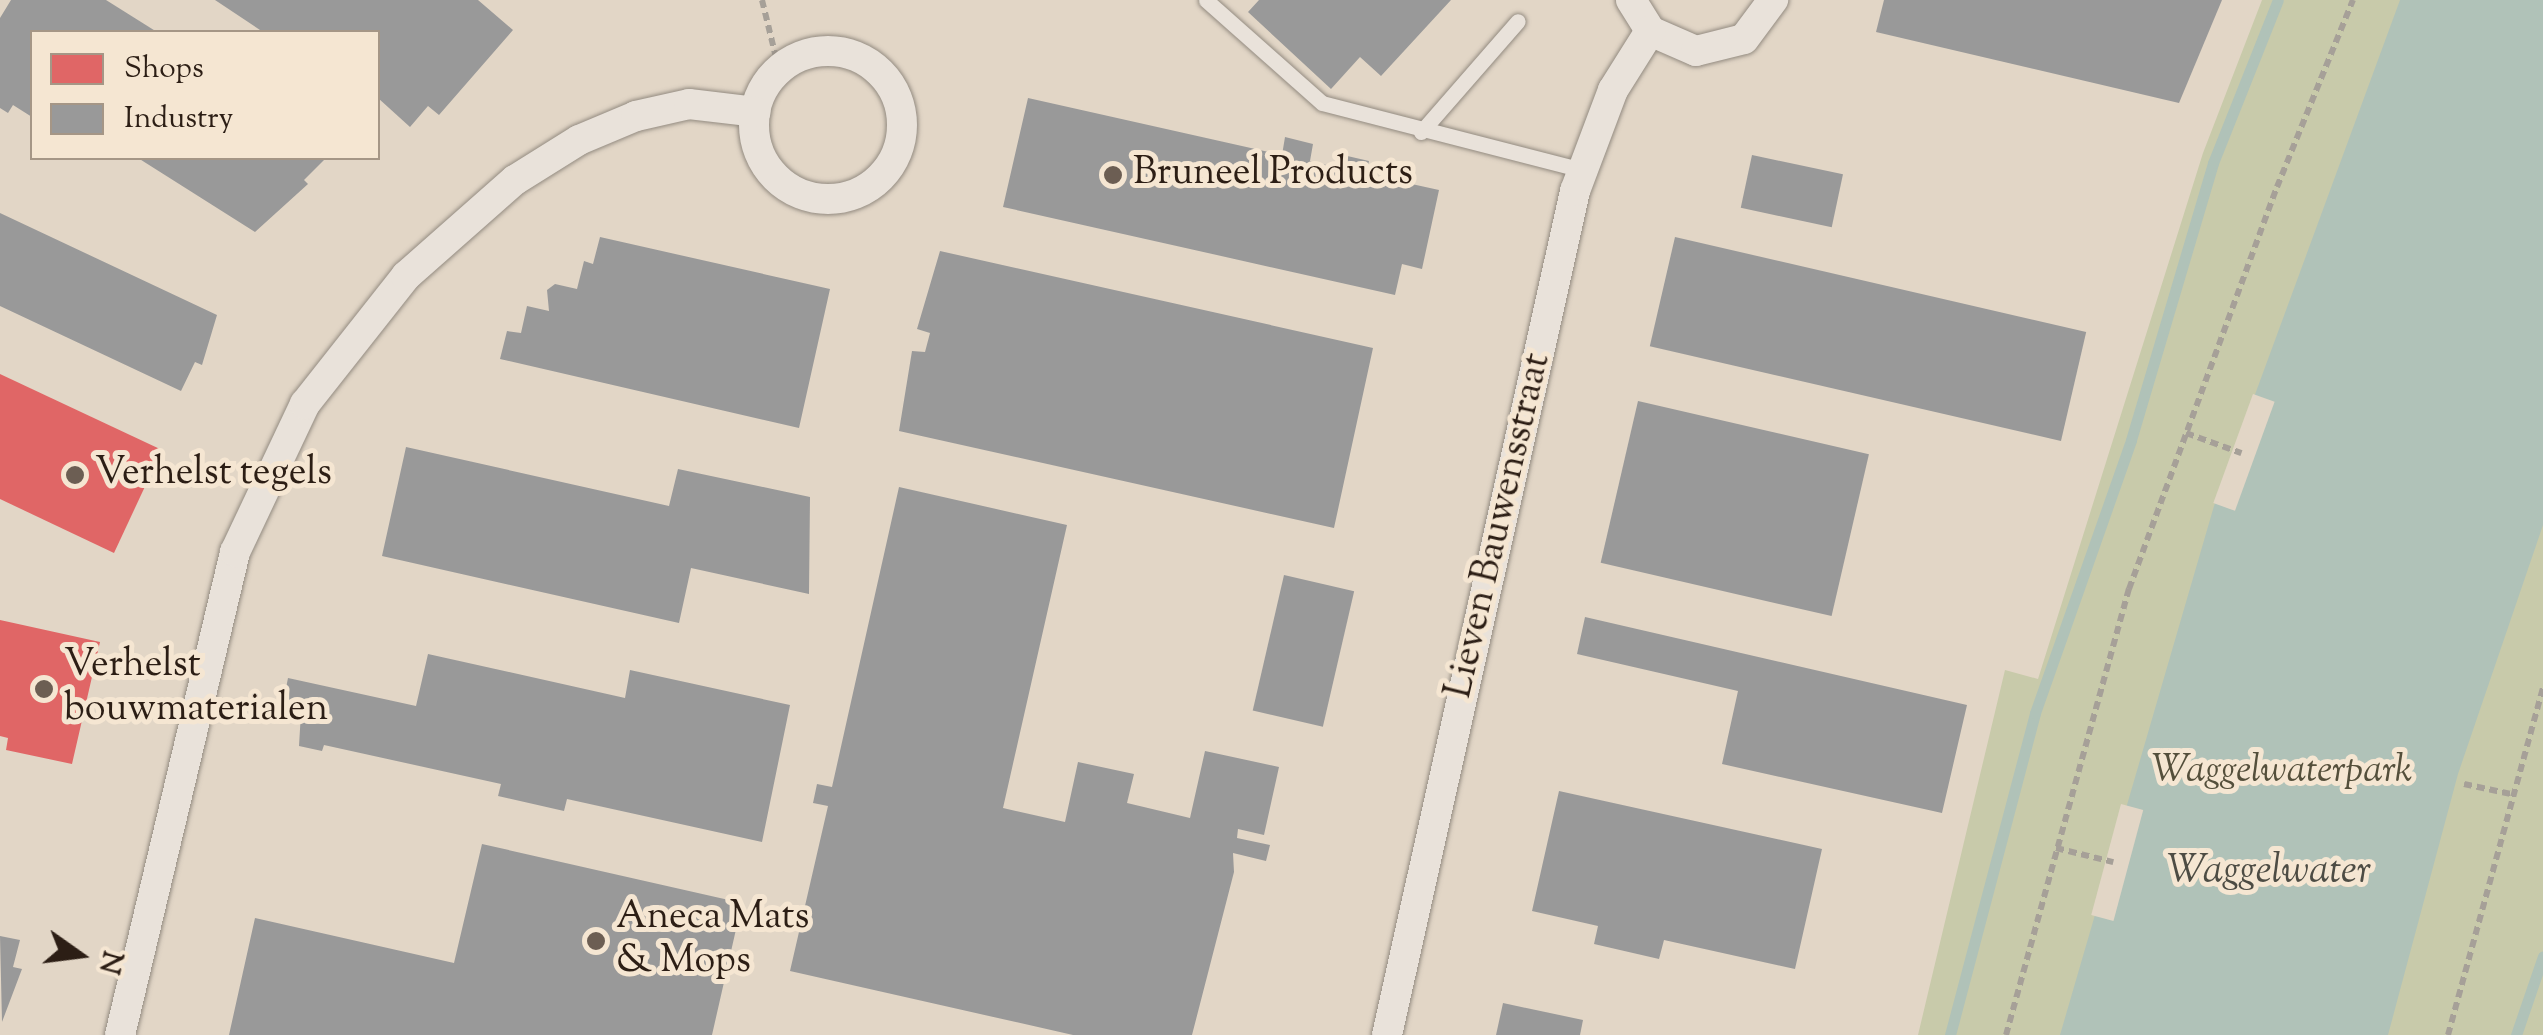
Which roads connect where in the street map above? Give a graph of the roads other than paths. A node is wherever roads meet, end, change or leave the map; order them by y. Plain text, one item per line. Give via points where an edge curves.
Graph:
1 (1206, 0) edge
2 (1631, 0) edge
3 (1774, 0) edge
4 (1518, 20) dead end
5 (1650, 30) junction
6 (756, 112) junction
7 (1421, 132) junction
8 (1583, 170) junction
9 (120, 1035) edge
10 (1386, 1035) edge

1 - 7 lane via 1322,103
2 - 5 street
3 - 5 street via 1754,30 1720,49 1696,51
4 - 7 lane
5 - 8 street, Lieven Bauwensstraat via 1612,90
6 - 6 street via 761,158 792,190 825,198 858,193 891,163 902,120 885,78 868,63 829,51 779,70
6 - 9 street via 689,104 579,140 444,237 370,316 315,390 274,461 235,552
7 - 8 lane
8 - 10 street, Lieven Bauwensstraat

